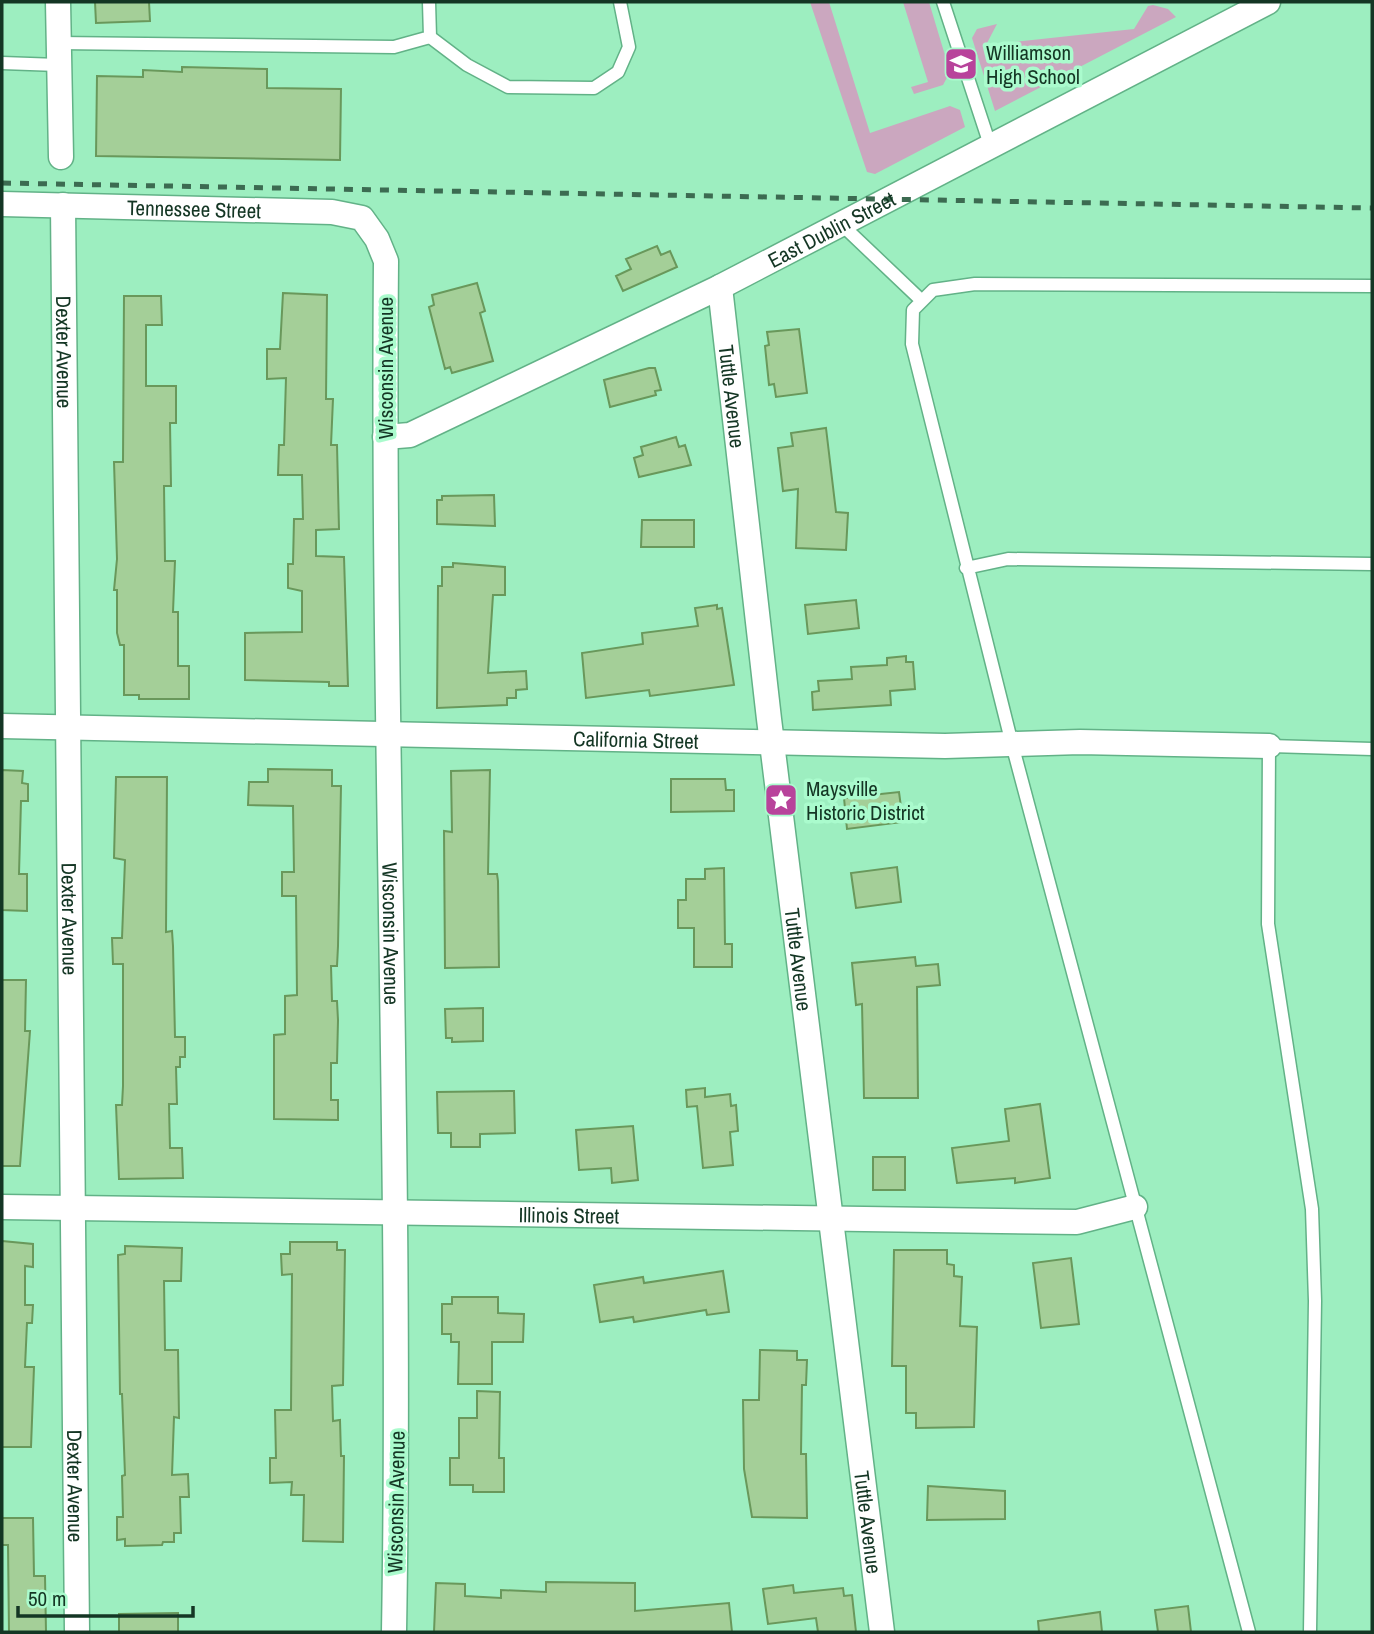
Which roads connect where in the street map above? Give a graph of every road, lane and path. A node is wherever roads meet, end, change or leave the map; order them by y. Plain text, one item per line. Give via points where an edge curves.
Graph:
1 (58, 2) edge
2 (429, 2) edge
3 (620, 2) edge
4 (943, 2) edge
5 (1268, 2) edge
6 (430, 37) junction
7 (58, 54) junction
8 (2, 63) edge
9 (990, 145) junction
10 (61, 157) dead end
11 (2, 204) edge
12 (63, 205) junction
13 (840, 223) junction
14 (377, 239) joint
15 (1372, 286) edge
16 (720, 287) junction
17 (922, 301) junction
18 (385, 437) junction
19 (1372, 564) edge
20 (966, 568) junction
21 (2, 726) edge
22 (67, 727) junction
23 (387, 732) junction
24 (772, 741) junction
25 (1012, 744) junction
26 (1269, 746) junction
27 (1372, 749) edge
28 (2, 1207) edge
29 (1135, 1207) junction
30 (75, 1208) junction
31 (394, 1214) junction
32 (833, 1220) junction
33 (77, 1632) edge
34 (394, 1632) edge
35 (882, 1632) edge
36 (1249, 1632) edge
37 (1310, 1632) edge

1 - 7 street
2 - 6 lane
3 - 6 lane via 628,47 618,72 594,88 508,87 467,65
4 - 9 lane
5 - 9 street, East Dublin Street
6 - 7 lane via 394,47
7 - 8 lane
7 - 10 street
9 - 13 street, East Dublin Street
11 - 12 street, Tennessee Street
12 - 14 street, Tennessee Street via 332,212 362,218
12 - 22 street, Dexter Avenue
13 - 16 street, East Dublin Street
13 - 17 lane
14 - 18 street, Wisconsin Avenue via 386,261
15 - 17 lane via 975,284 933,289
16 - 18 street, East Dublin Street via 410,435
16 - 24 street, Tuttle Avenue
17 - 20 lane via 913,310 912,344
18 - 23 street, Wisconsin Avenue
19 - 20 lane via 1008,559
20 - 25 lane
21 - 22 street, California Street
22 - 23 street, California Street
22 - 30 street, Dexter Avenue
23 - 24 street, California Street
23 - 31 street, Wisconsin Avenue
24 - 25 street, California Street
24 - 32 street, Tuttle Avenue
25 - 26 street, California Street
25 - 29 lane
26 - 27 lane
26 - 37 lane via 1268,924 1312,1209
28 - 30 street, Illinois Street
29 - 32 street, Illinois Street via 1077,1223
29 - 36 lane
30 - 31 street, Illinois Street
30 - 33 street, Dexter Avenue
31 - 32 street, Illinois Street
31 - 34 street, Wisconsin Avenue
32 - 35 street, Tuttle Avenue

